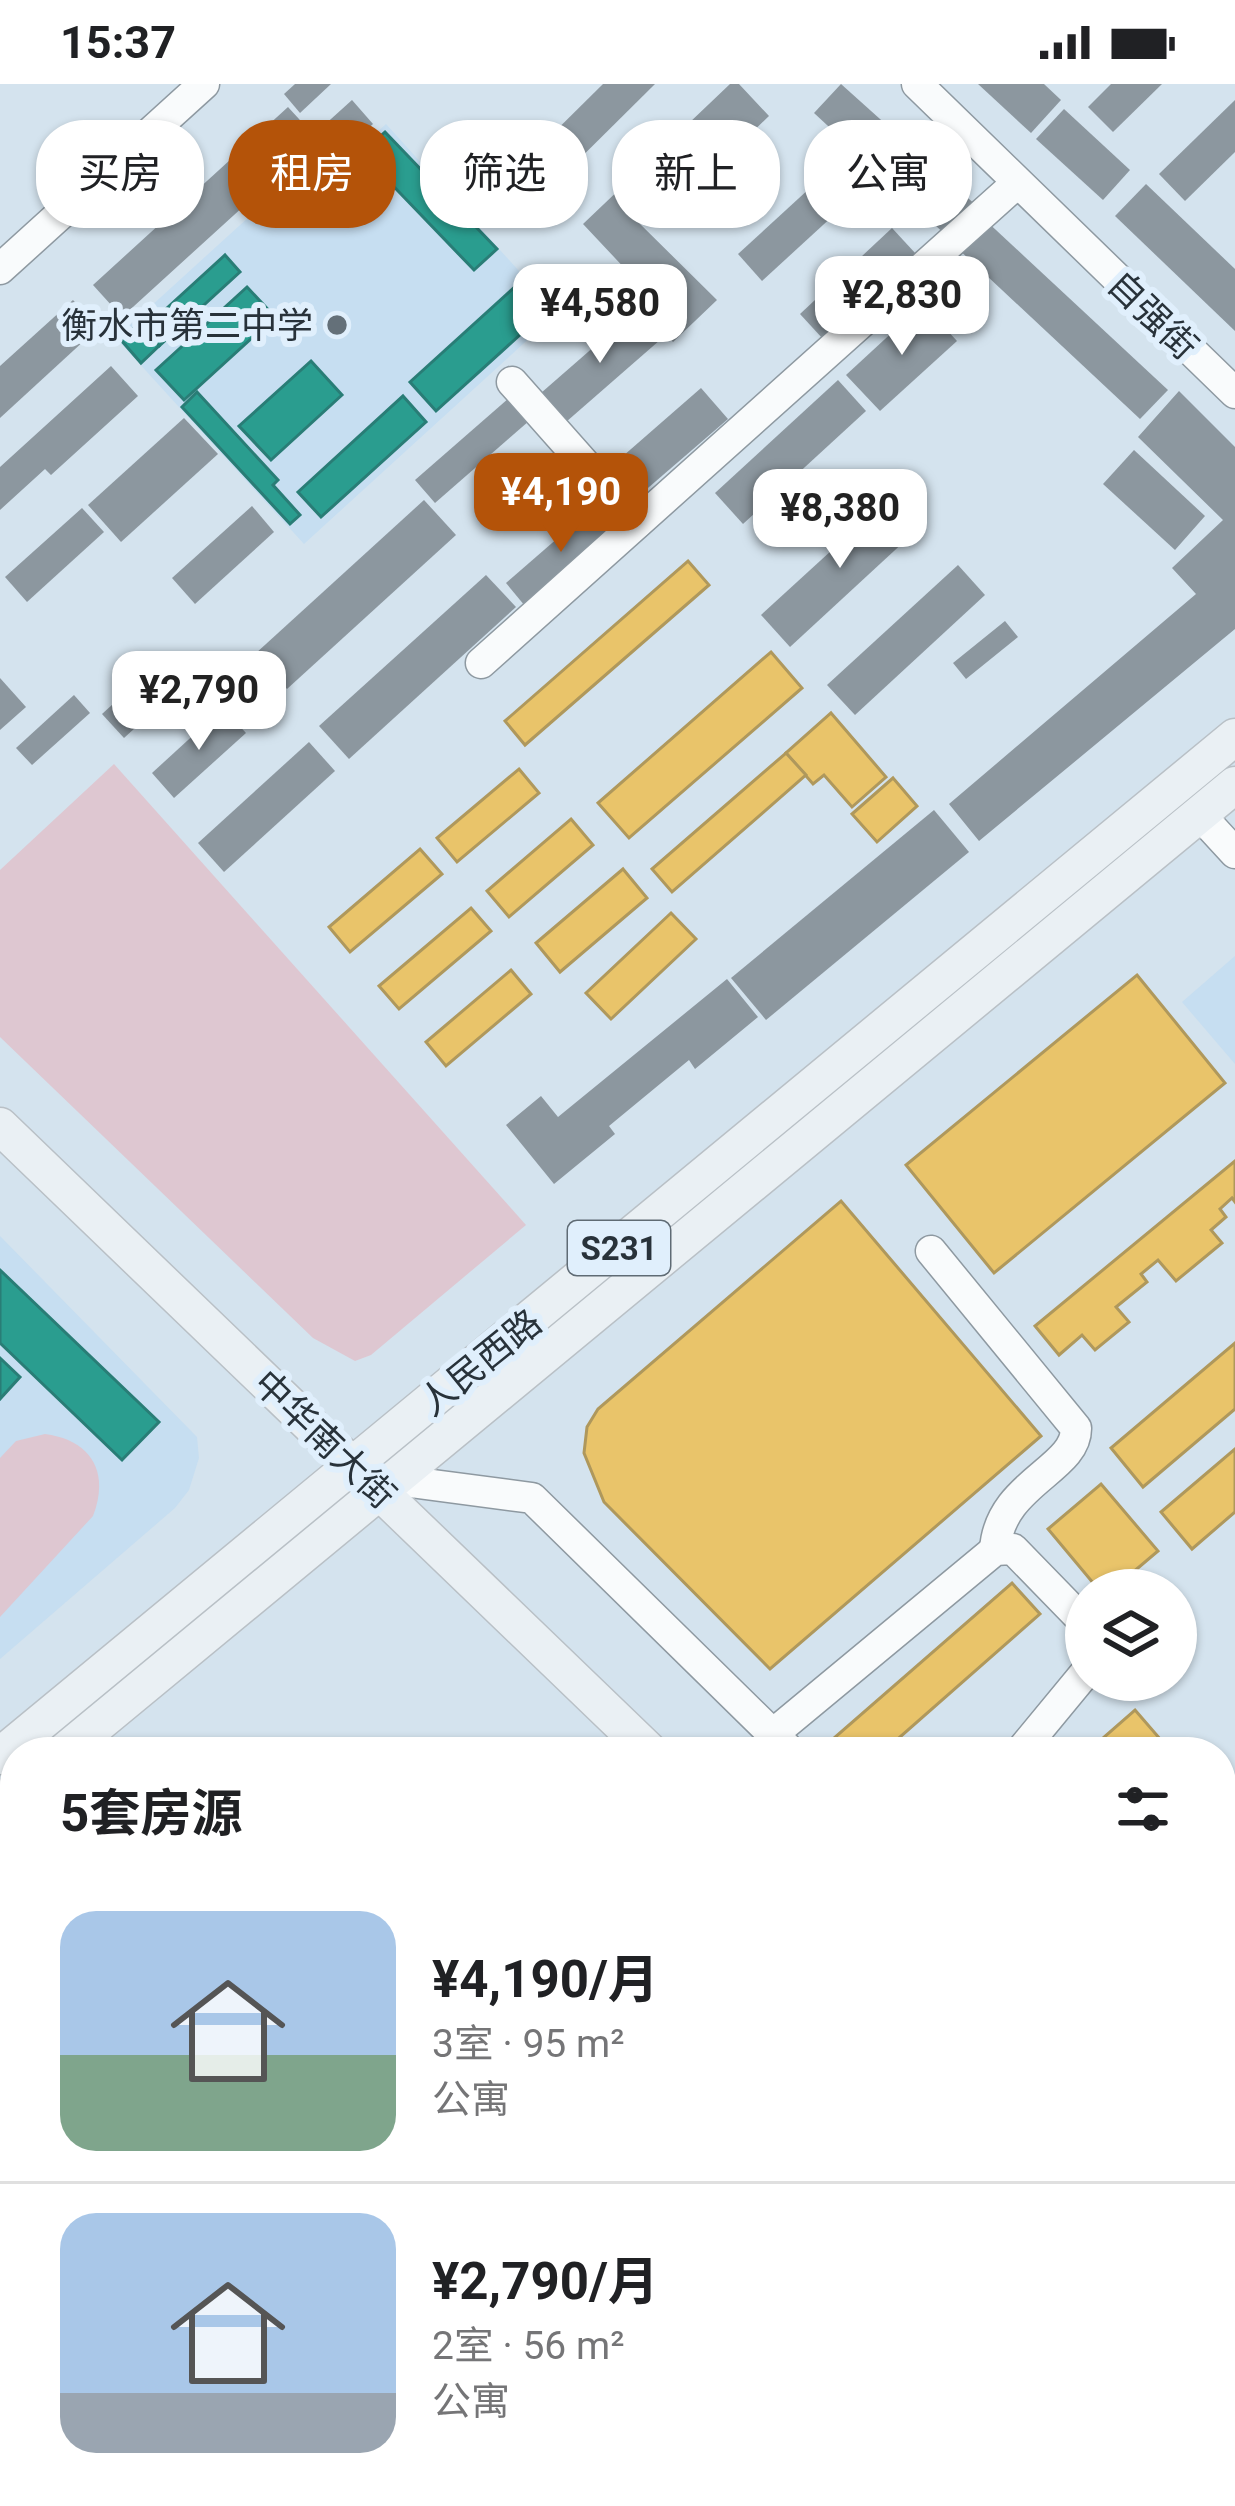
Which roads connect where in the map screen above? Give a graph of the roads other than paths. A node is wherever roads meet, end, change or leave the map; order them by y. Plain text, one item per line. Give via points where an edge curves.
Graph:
1 (204, 84) edge
2 (917, 84) edge
3 (1016, 184) junction
4 (0, 268) edge
5 (512, 382) dead end
6 (1235, 393) edge
7 (637, 524) junction
8 (481, 663) dead end
9 (1235, 736) edge
10 (1235, 785) edge
11 (1200, 814) junction
12 (1235, 853) edge
13 (0, 1126) edge
14 (0, 1160) edge
15 (931, 1251) dead end
16 (344, 1474) junction
17 (379, 1493) junction
18 (995, 1550) junction
19 (1065, 1602) edge
20 (1065, 1697) edge
21 (23, 1737) edge
22 (82, 1737) edge
23 (601, 1737) edge
24 (634, 1737) edge
25 (776, 1737) edge
26 (789, 1737) edge
27 (1032, 1737) edge

1 - 4 street
2 - 3 street, 自强街
3 - 6 street, 自强街
3 - 7 street
5 - 7 street
7 - 8 street
9 - 16 main road, 人民西路 / S231
10 - 11 main road, 人民西路 / S231
11 - 12 street
11 - 17 main road, 人民西路 / S231
13 - 16 main road, 中华南大街
14 - 16 main road, 中华南大街
15 - 18 street via 1076,1428 1072,1449 1008,1504
16 - 17 main road, 中华南大街
16 - 21 main road, 人民西路 / S231
17 - 22 main road, 人民西路 / S231
17 - 23 main road, 中华南大街
17 - 24 main road, 中华南大街
17 - 25 street via 532,1498
18 - 19 street via 1013,1549
18 - 26 street
20 - 27 street

